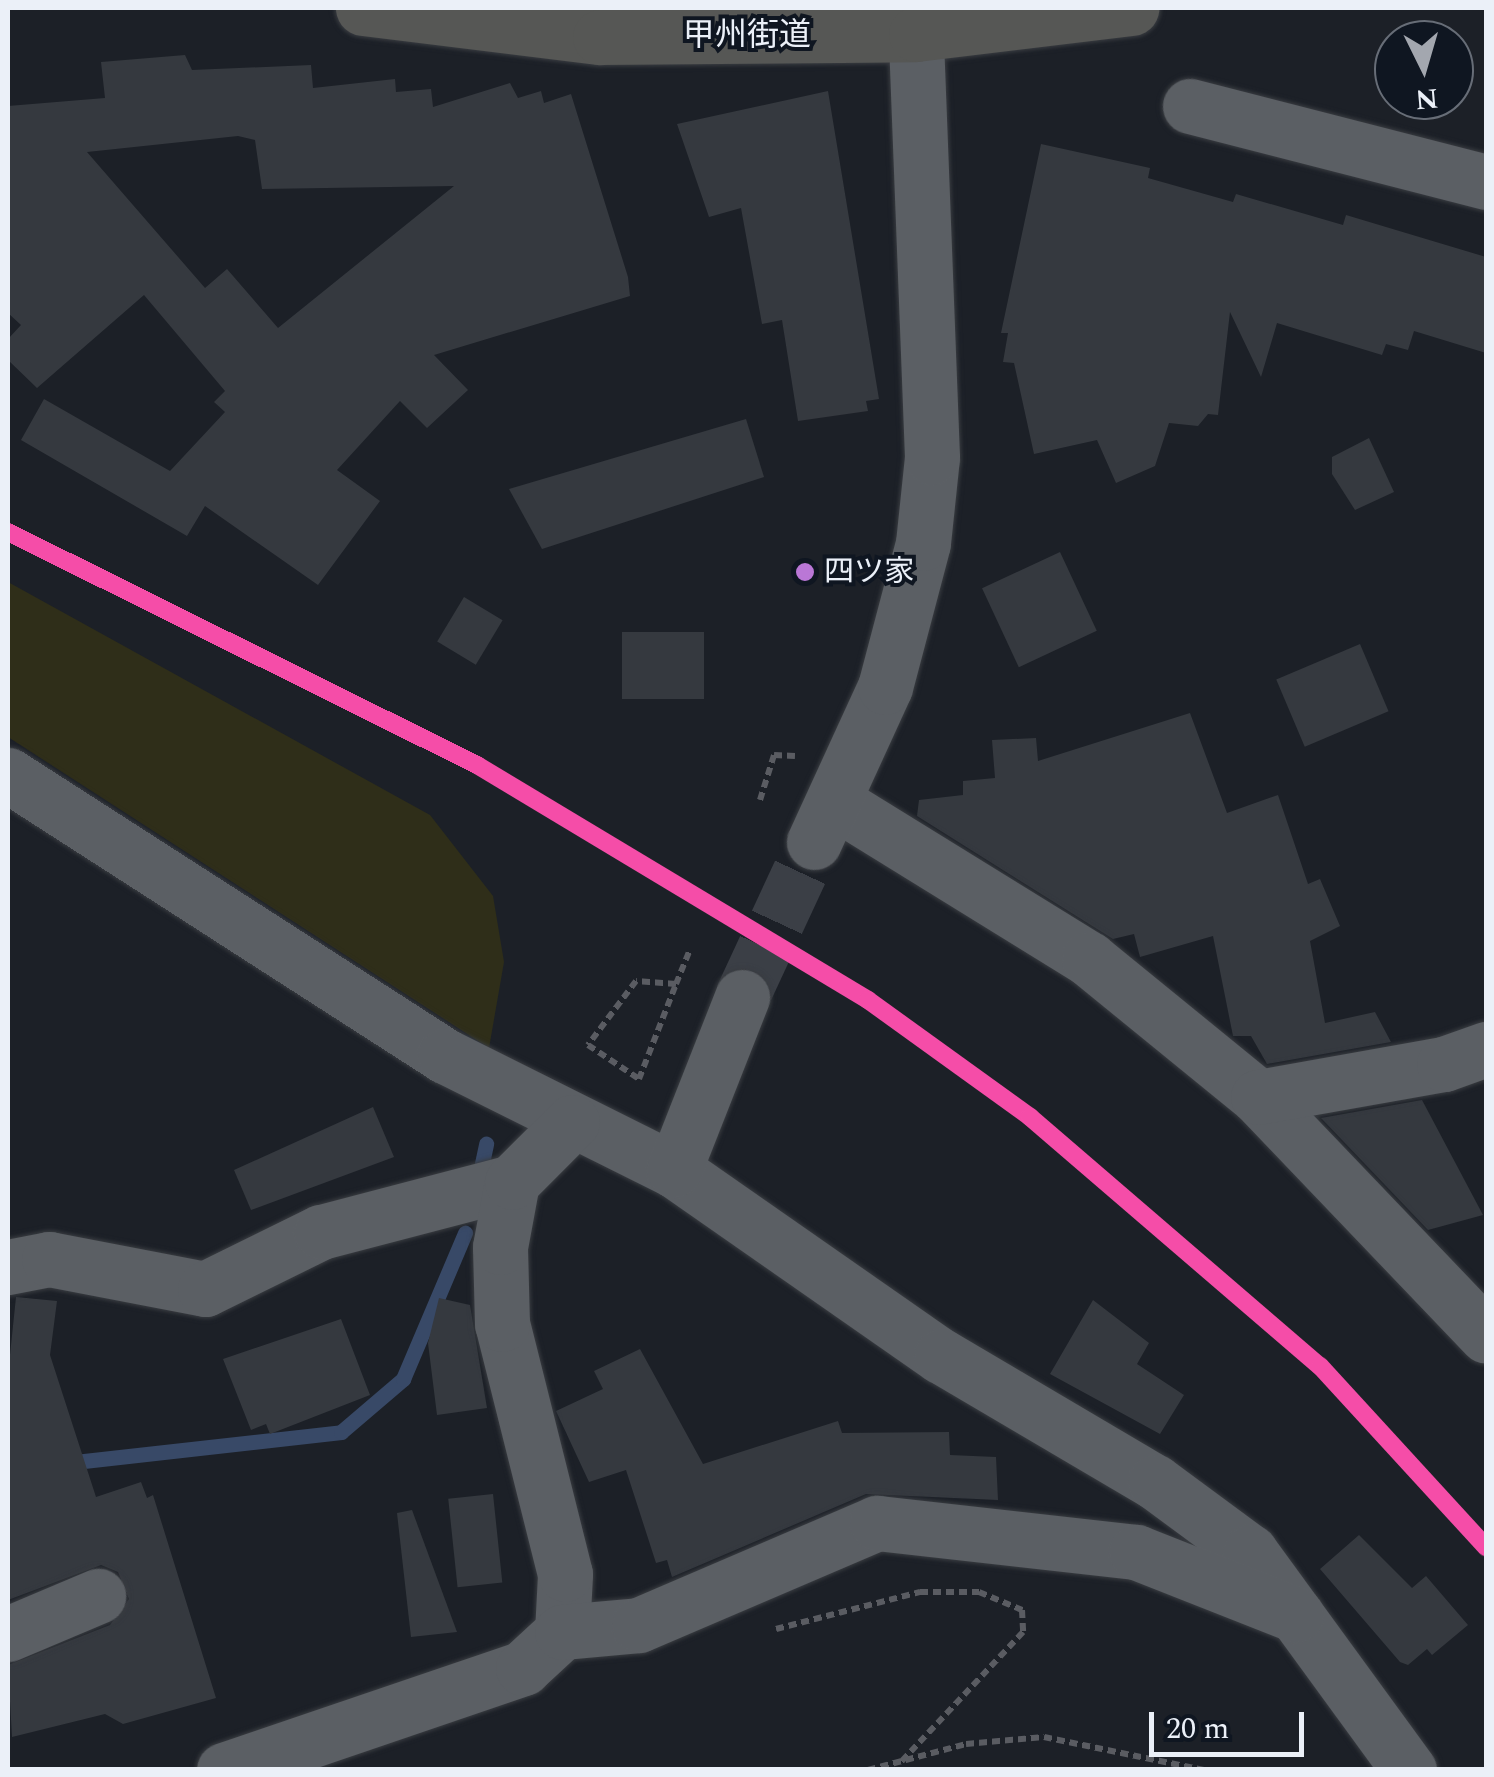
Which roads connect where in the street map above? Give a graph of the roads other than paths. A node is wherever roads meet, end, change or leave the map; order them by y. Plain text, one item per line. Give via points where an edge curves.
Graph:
1 (363, 8) edge
2 (1131, 8) edge
3 (916, 34) junction
4 (1190, 106) dead end
5 (1486, 182) edge
6 (8, 775) edge
7 (742, 997) tunnel mouth
8 (1486, 1049) edge
9 (1258, 1098) junction
10 (572, 1122) junction
11 (674, 1170) junction
12 (512, 1182) junction
13 (8, 1267) edge
14 (1486, 1336) edge
15 (98, 1596) dead end
16 (1296, 1616) junction
17 (562, 1632) junction
18 (8, 1634) edge
19 (224, 1770) edge
20 (1409, 1770) edge

1 - 3 main road, 甲州街道 via 600,36
2 - 3 main road, 甲州街道
3 - 9 street via 932,458 923,542 885,687 824,822 1089,959
4 - 5 street
6 - 10 street via 445,1056
7 - 11 street
8 - 9 street via 1444,1064
9 - 14 street
10 - 11 street
10 - 12 street
11 - 16 street via 941,1356 1155,1482 1250,1552
12 - 13 street via 321,1232 204,1288 49,1259
12 - 17 street via 500,1247 502,1324 565,1574
15 - 18 street
16 - 17 street via 1136,1552 878,1523 639,1625
16 - 20 street
17 - 19 street via 523,1668

